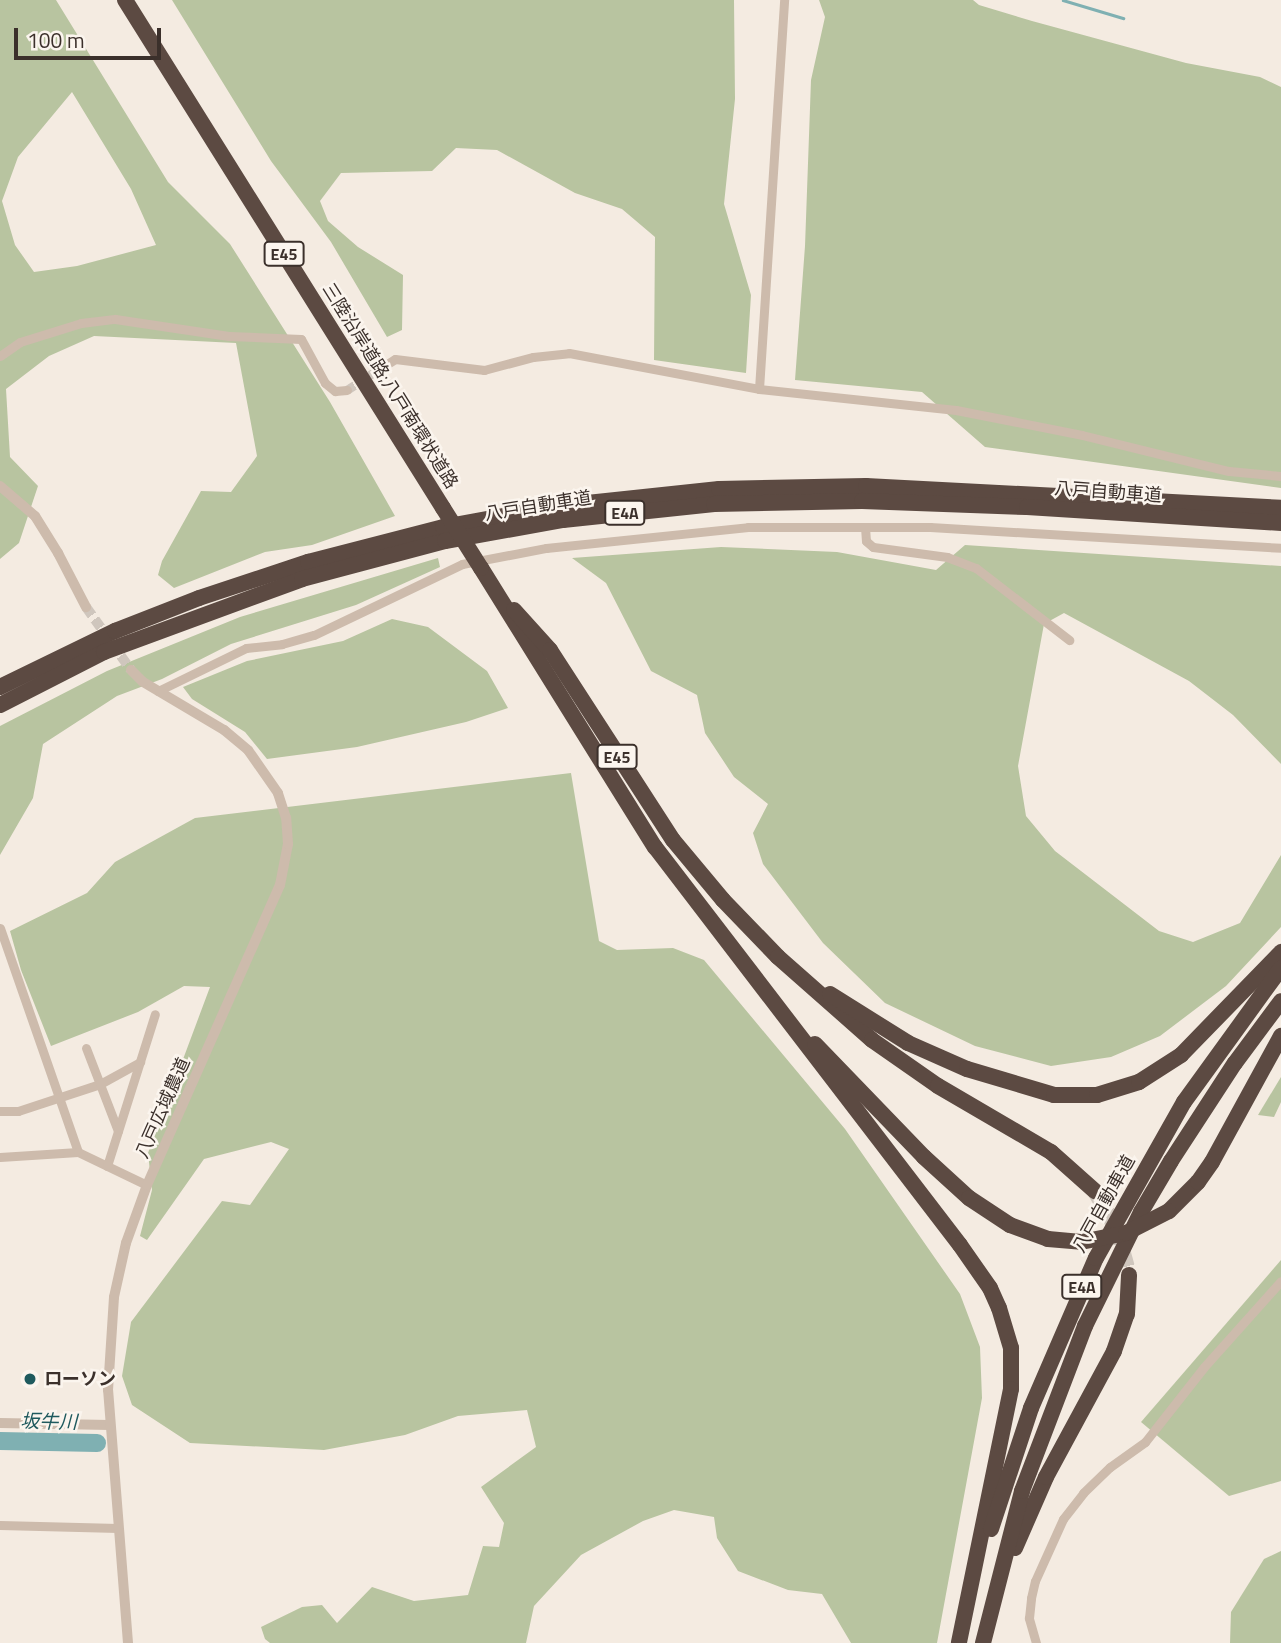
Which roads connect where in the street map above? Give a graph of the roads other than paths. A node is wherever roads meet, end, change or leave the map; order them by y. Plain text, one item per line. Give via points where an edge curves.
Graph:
1 (125, 0) edge
2 (784, 0) edge
3 (0, 356) edge
4 (378, 370) tunnel mouth
5 (759, 388) junction
6 (347, 390) dead end
7 (1281, 476) edge
8 (0, 486) edge
9 (1281, 508) edge
10 (1281, 523) edge
11 (865, 527) junction
12 (1281, 548) edge
13 (484, 574) junction
14 (86, 607) tunnel mouth
15 (1069, 640) dead end
16 (131, 670) tunnel mouth
17 (0, 687) edge
18 (158, 691) junction
19 (0, 705) edge
20 (0, 928) edge
21 (752, 930) junction
22 (723, 938) junction
23 (1281, 952) edge
24 (1281, 968) edge
25 (1281, 1001) edge
26 (155, 1014) dead end
27 (1281, 1036) edge
28 (86, 1048) dead end
29 (140, 1062) junction
30 (100, 1084) junction
31 (60, 1098) junction
32 (0, 1111) edge
33 (118, 1132) junction
34 (78, 1152) junction
35 (0, 1157) edge
36 (107, 1166) junction
37 (147, 1185) junction
38 (1096, 1191) tunnel mouth
39 (1129, 1275) tunnel mouth
40 (1281, 1281) edge
41 (0, 1423) edge
42 (110, 1424) junction
43 (0, 1525) edge
44 (118, 1528) junction
45 (128, 1643) edge
46 (960, 1643) edge
47 (983, 1643) edge
48 (1036, 1643) edge

1 - 13 highway, 三陸沿岸道路;八戸南環状道路 / E45, bridge
2 - 5 street
3 - 6 street via 33,338 81,323 115,319 229,336 301,339 325,383 335,391
4 - 5 street via 395,359 484,370 569,353
5 - 7 street via 956,410 1229,471
8 - 14 street via 34,516
9 - 17 highway, 八戸自動車道 / E4A via 866,486 719,489 559,506 443,527 308,562 115,631
10 - 19 highway, 八戸自動車道 / E4A via 862,501 714,504 563,520 445,541 302,579 104,652
11 - 12 street via 943,527
11 - 15 street via 866,541 873,547 947,557 976,568
11 - 18 street via 734,528 492,556 449,569 314,635 246,648 220,658
13 - 21 highway, 三陸沿岸道路;八戸南環状道路 / E45 via 551,650 673,840
13 - 22 highway, 三陸沿岸道路;八戸南環状道路 / E45 via 655,847
16 - 18 street, 八戸広域農道
18 - 37 street, 八戸広域農道 via 248,750 278,793 288,844 281,885
20 - 31 street
21 - 23 highway via 814,982 908,1043 1002,1081 1076,1097 1118,1091 1158,1071 1201,1037
21 - 38 highway via 872,1040 938,1086 1051,1152
22 - 27 highway, bridge via 809,1038 959,1189 1010,1225 1048,1239 1082,1242 1126,1233 1170,1211 1212,1162
22 - 46 highway via 977,1269 1007,1328 1011,1389
24 - 46 highway, 八戸自動車道 / E4A via 1184,1102 1079,1293 1012,1462
25 - 47 highway, 八戸自動車道 / E4A via 1171,1161 1091,1314 1022,1492
26 - 29 street
28 - 30 street
29 - 30 street
29 - 33 street
30 - 31 street
30 - 33 street
31 - 32 street via 18,1111
31 - 34 street
33 - 36 street
34 - 35 street
34 - 36 street
36 - 37 street
37 - 42 street, 八戸広域農道 via 126,1243 114,1297 108,1350
39 - 47 highway via 1126,1314 1114,1351 1032,1505
40 - 48 street via 1145,1442 1110,1467 1063,1519 1031,1598 1029,1618
41 - 42 street
42 - 44 street, 八戸広域農道
43 - 44 street
44 - 45 street, 八戸広域農道

